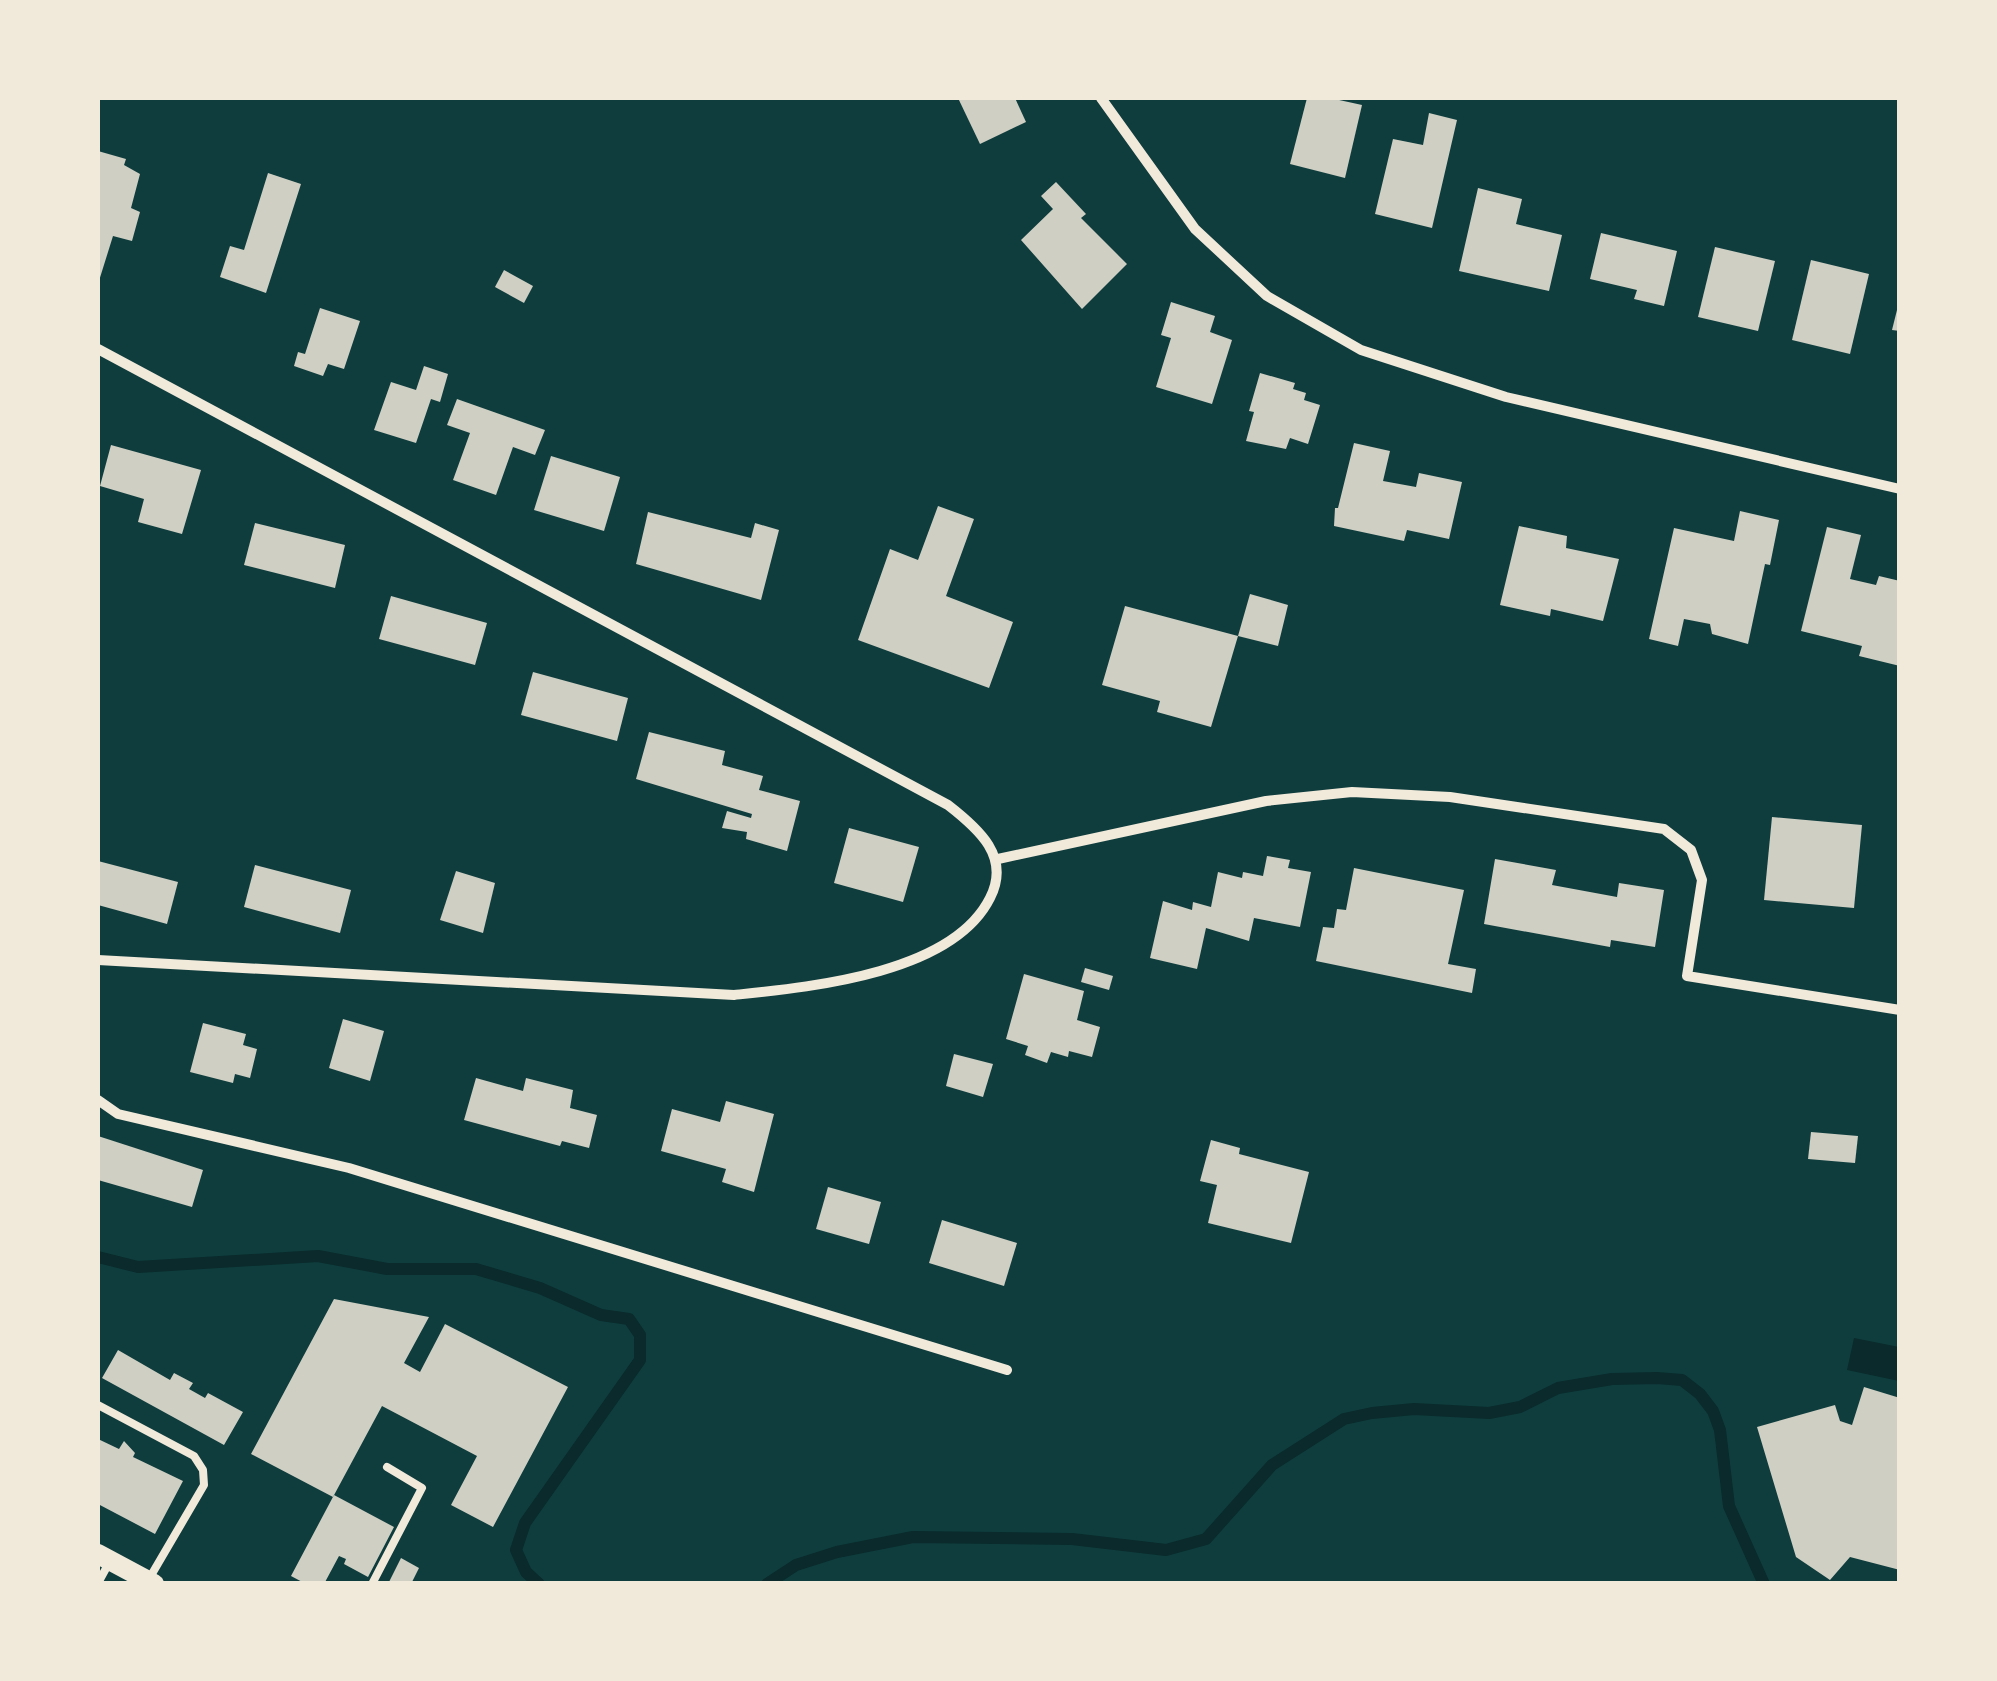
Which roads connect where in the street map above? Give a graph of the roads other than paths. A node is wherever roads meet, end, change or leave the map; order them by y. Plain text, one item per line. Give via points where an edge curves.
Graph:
1 (1101, 98) edge
2 (98, 349) edge
3 (1900, 489) edge
4 (998, 859) junction
5 (98, 960) edge
6 (1900, 1010) edge
7 (98, 1100) edge
8 (1007, 1370) dead end
9 (98, 1406) edge
10 (387, 1467) dead end
11 (104, 1558) edge
12 (151, 1582) edge
13 (98, 1583) edge
14 (372, 1584) edge

1 - 3 street via 1194,229 1267,296 1361,350 1506,397
2 - 4 street via 948,805 977,827
4 - 5 street via 996,887 980,917 952,940 898,964 806,988 734,995
4 - 6 street via 1266,801 1352,792 1450,797 1664,829 1692,850 1702,880 1686,976
7 - 8 street via 118,1114 349,1168
9 - 12 lane via 194,1456 203,1470 204,1485
10 - 14 lane via 422,1488
11 - 12 main road
11 - 13 lane

